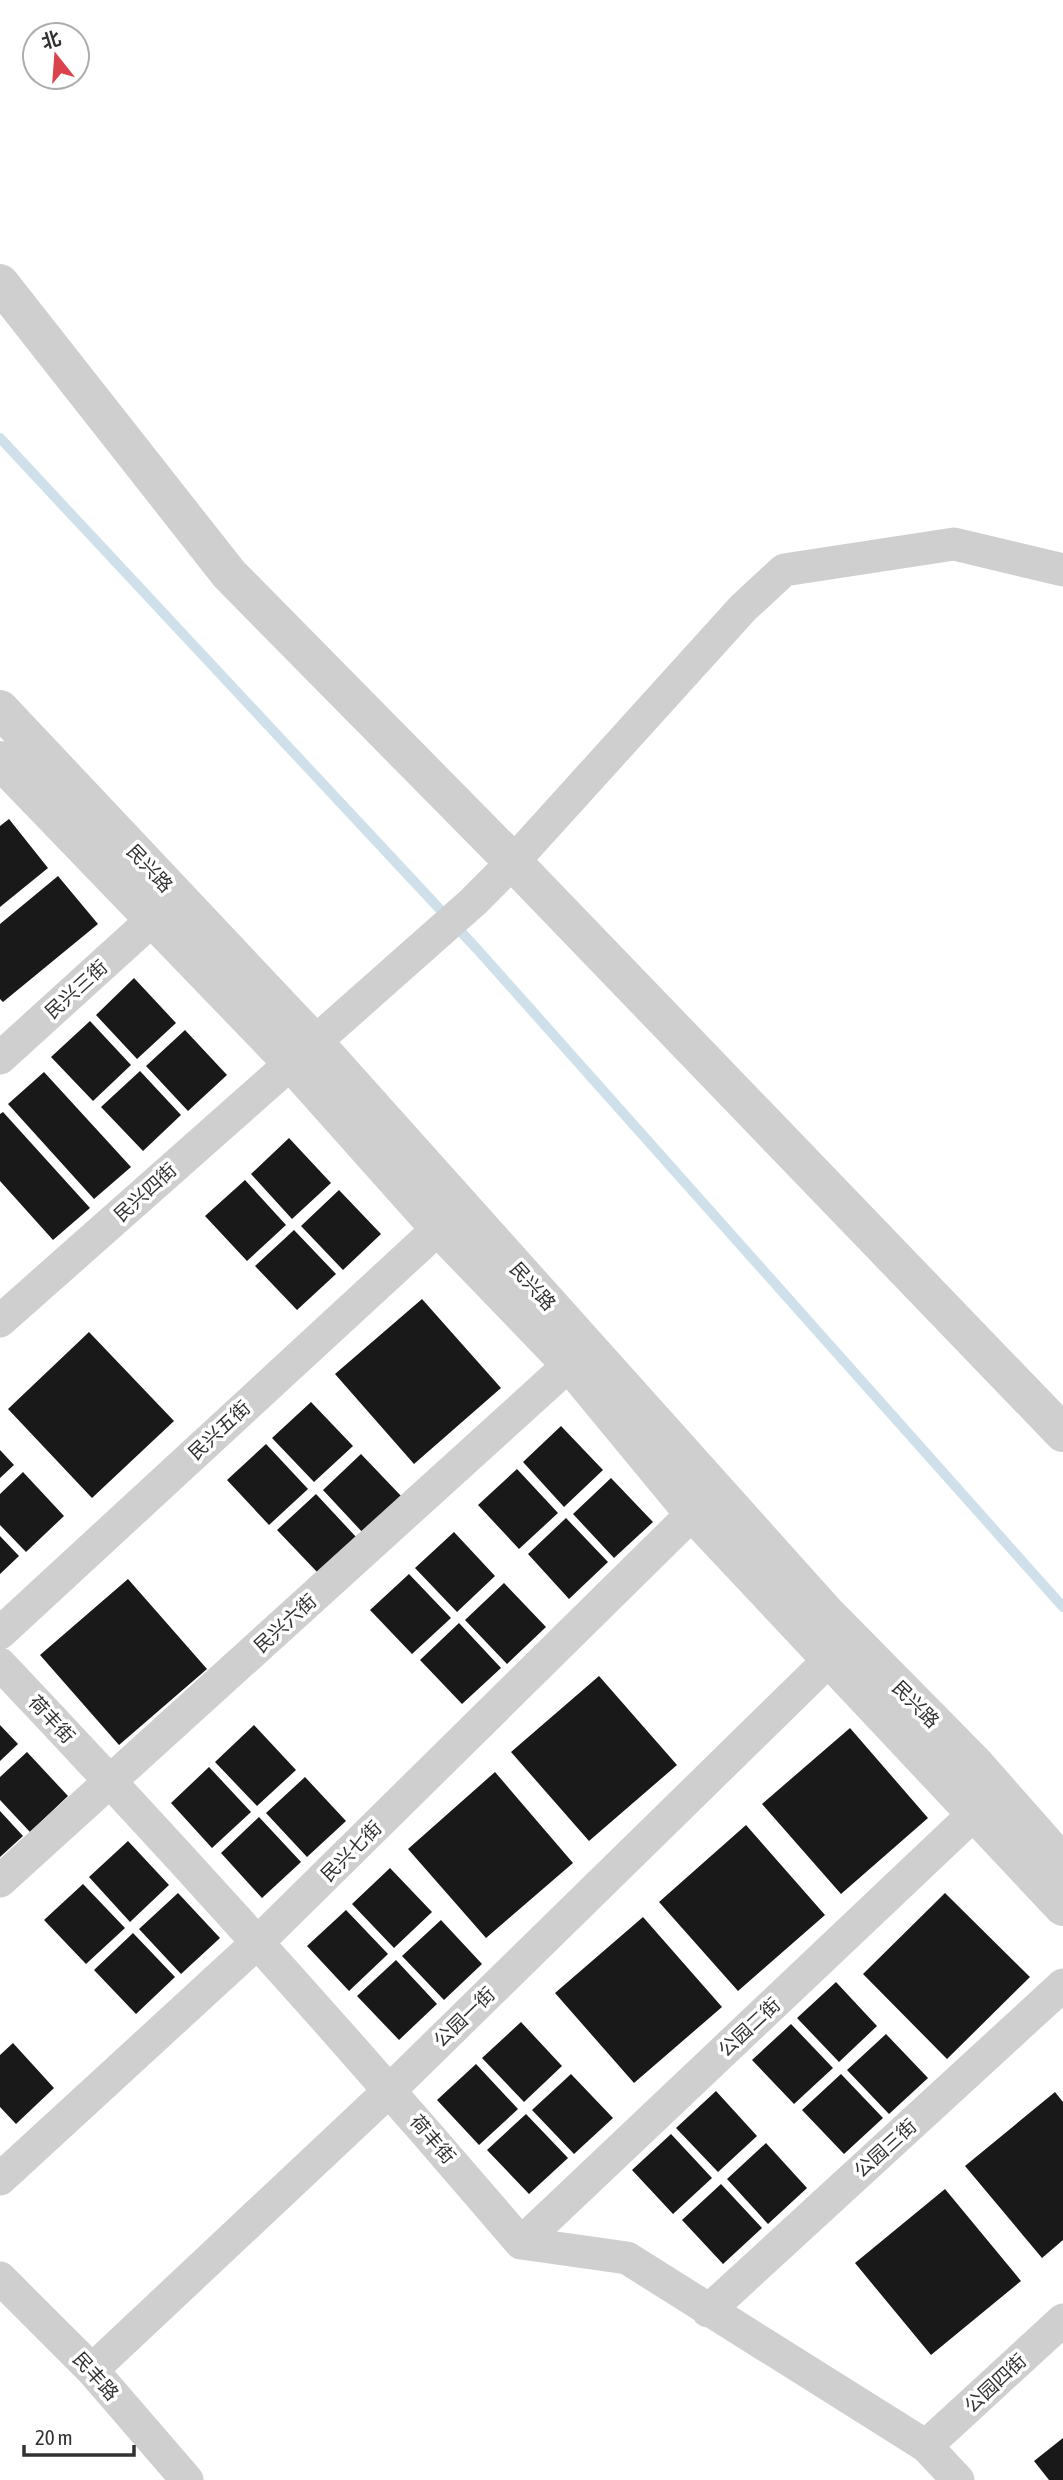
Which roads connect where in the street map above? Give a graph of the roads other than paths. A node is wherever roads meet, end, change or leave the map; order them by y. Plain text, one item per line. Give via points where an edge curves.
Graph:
1 (0, 283) edge
2 (1063, 570) edge
3 (0, 709) edge
4 (4, 772) edge
5 (513, 862) junction
6 (152, 920) junction
7 (302, 1052) junction
8 (0, 1058) edge
9 (439, 1228) junction
10 (0, 1321) edge
11 (570, 1364) junction
12 (1063, 1433) edge
13 (693, 1513) junction
14 (0, 1633) edge
15 (830, 1659) junction
16 (0, 1664) edge
17 (111, 1781) junction
18 (976, 1812) junction
19 (1063, 1864) edge
20 (0, 1881) edge
21 (1063, 1907) edge
22 (258, 1942) junction
23 (1063, 1985) edge
24 (390, 2090) junction
25 (0, 2179) edge
26 (522, 2243) junction
27 (0, 2278) edge
28 (708, 2311) junction
29 (1063, 2320) edge
30 (92, 2370) junction
31 (926, 2446) junction
32 (187, 2480) edge
33 (958, 2480) edge

1 - 5 street via 229,574
2 - 5 street, 民兴四街 via 954,544 784,570 743,608
3 - 7 street, 民兴路
4 - 6 street, 民兴路
5 - 7 street, 民兴四街
5 - 12 street
6 - 7 street, 民兴路
6 - 8 street, 民兴三街
7 - 9 street, 民兴路
7 - 10 street, 民兴四街
7 - 19 street, 民兴路 via 824,1611 974,1763
9 - 11 street, 民兴路
9 - 14 street, 民兴五街
11 - 13 street, 民兴路
11 - 17 street, 民兴六街
13 - 15 street, 民兴路
13 - 22 street, 民兴七街
15 - 18 street, 民兴路
15 - 24 street, 公园一街
16 - 17 street, 荷丰街
17 - 20 street, 民兴六街
17 - 22 street, 荷丰街
18 - 21 street, 民兴路
18 - 26 street, 公园二街
22 - 24 street, 荷丰街
22 - 25 street, 民兴七街
23 - 28 street, 公园三街
24 - 26 street, 荷丰街
24 - 30 street, 公园一街
26 - 28 street via 627,2258
27 - 30 street, 民丰路
28 - 31 street
29 - 31 street, 公园四街
30 - 32 street, 民丰路
31 - 33 street

